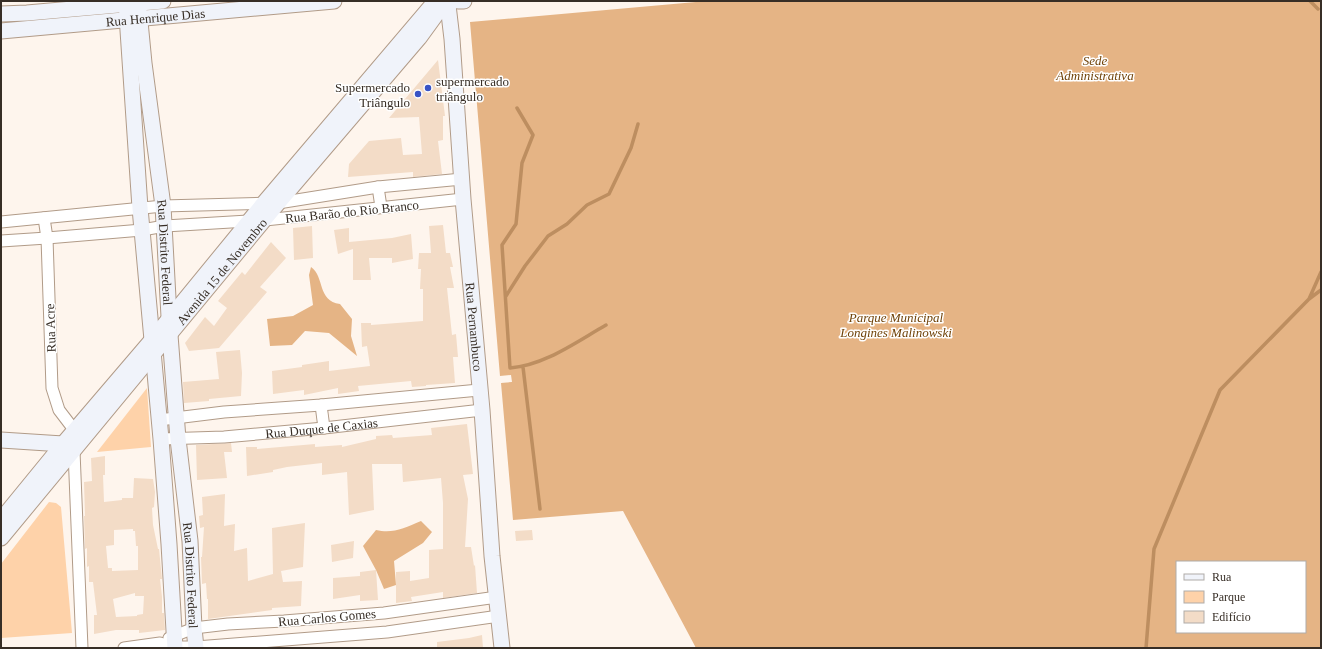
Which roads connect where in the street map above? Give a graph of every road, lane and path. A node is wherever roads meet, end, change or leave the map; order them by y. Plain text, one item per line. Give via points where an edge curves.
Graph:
1 (163, 1) edge
2 (334, 1) edge
3 (464, 1) edge
4 (132, 2) edge
5 (446, 3) edge
6 (27, 13) junction
7 (1, 14) edge
8 (134, 19) junction
9 (29, 29) junction
10 (1, 31) edge
11 (462, 179) junction
12 (378, 187) junction
13 (463, 199) junction
14 (271, 203) junction
15 (163, 206) junction
16 (381, 207) junction
17 (140, 208) junction
18 (44, 218) junction
19 (257, 221) junction
20 (1, 222) edge
21 (165, 226) junction
22 (142, 230) junction
23 (47, 238) junction
24 (1, 241) edge
25 (169, 318) junction
26 (170, 335) junction
27 (151, 341) junction
28 (152, 356) junction
29 (479, 390) junction
30 (321, 405) junction
31 (482, 410) junction
32 (176, 417) junction
33 (159, 420) junction
34 (324, 428) junction
35 (75, 431) junction
36 (161, 439) junction
37 (178, 439) junction
38 (1, 440) edge
39 (68, 447) junction
40 (1, 520) edge
41 (1, 538) edge
42 (190, 541) junction
43 (169, 544) junction
44 (497, 597) junction
45 (384, 613) junction
46 (499, 616) junction
47 (284, 621) junction
48 (194, 628) junction
49 (387, 632) junction
50 (286, 640) junction
51 (174, 643) edge
52 (196, 647) edge
53 (82, 648) edge
54 (124, 648) edge
55 (502, 648) edge

1 - 4 street, Rua Henrique Dias
2 - 8 street, Rua Henrique Dias
3 - 5 street
4 - 6 street, Rua Henrique Dias
4 - 8 street, Rua Distrito Federal
5 - 11 street, Rua Pernambuco via 452,39
5 - 14 street, Avenida 15 de Novembro
6 - 7 street, Rua Henrique Dias
6 - 9 street
8 - 9 street, Rua Henrique Dias
8 - 15 street, Rua Distrito Federal via 144,63
8 - 17 street, Rua Distrito Federal
9 - 10 street, Rua Henrique Dias
11 - 12 street, Rua Barão do Rio Branco
11 - 13 street, Rua Pernambuco
12 - 14 street, Rua Barão do Rio Branco
12 - 16 street
13 - 16 street, Rua Barão do Rio Branco
13 - 29 street, Rua Pernambuco
14 - 15 street, Rua Barão do Rio Branco
14 - 19 street, Avenida 15 de Novembro
15 - 17 street, Rua Barão do Rio Branco
15 - 21 street, Rua Distrito Federal
16 - 19 street, Rua Barão do Rio Branco
17 - 18 street, Rua Barão do Rio Branco
17 - 22 street, Rua Distrito Federal
18 - 20 street, Rua Barão do Rio Branco
18 - 23 street, Rua Acre
19 - 21 street, Rua Barão do Rio Branco
19 - 25 street, Avenida 15 de Novembro
19 - 26 street, Avenida 15 de Novembro
21 - 22 street, Rua Barão do Rio Branco
21 - 25 street, Rua Distrito Federal
22 - 23 street, Rua Barão do Rio Branco
22 - 27 street, Rua Distrito Federal
23 - 24 street, Rua Barão do Rio Branco
23 - 35 street, Rua Acre via 52,388 59,410
25 - 26 street, Rua Distrito Federal
25 - 27 street, Avenida 15 de Novembro
26 - 28 street, Avenida 15 de Novembro
26 - 32 street, Rua Distrito Federal
27 - 28 street, Rua Distrito Federal
27 - 35 street, Avenida 15 de Novembro
28 - 33 street, Rua Distrito Federal
28 - 39 street, Avenida 15 de Novembro
29 - 30 street, Rua Duque de Caxias
29 - 31 street, Rua Pernambuco
30 - 32 street, Rua Duque de Caxias
30 - 34 street
31 - 34 street, Rua Duque de Caxias
31 - 44 street, Rua Pernambuco
32 - 33 street, Rua Duque de Caxias
32 - 37 street, Rua Distrito Federal
33 - 36 street, Rua Distrito Federal
34 - 37 street, Rua Duque de Caxias
35 - 39 street, Avenida 15 de Novembro
36 - 37 street, Rua Duque de Caxias
36 - 43 street, Rua Distrito Federal
37 - 42 street, Rua Distrito Federal
38 - 39 street
39 - 40 street, Avenida 15 de Novembro
39 - 41 street, Avenida 15 de Novembro
39 - 53 street
42 - 43 street
42 - 48 street, Rua Distrito Federal
43 - 51 street, Rua Distrito Federal
44 - 45 street, Rua Carlos Gomes
44 - 46 street, Rua Pernambuco
45 - 47 street, Rua Carlos Gomes
45 - 49 street
46 - 49 street, Rua Carlos Gomes
46 - 55 street, Rua Pernambuco
47 - 48 street, Rua Carlos Gomes
47 - 50 street
48 - 51 street, Rua Carlos Gomes
48 - 52 street, Rua Distrito Federal
49 - 50 street, Rua Carlos Gomes
50 - 52 street, Rua Carlos Gomes
51 - 52 street, Rua Carlos Gomes
51 - 54 street, Rua Carlos Gomes

